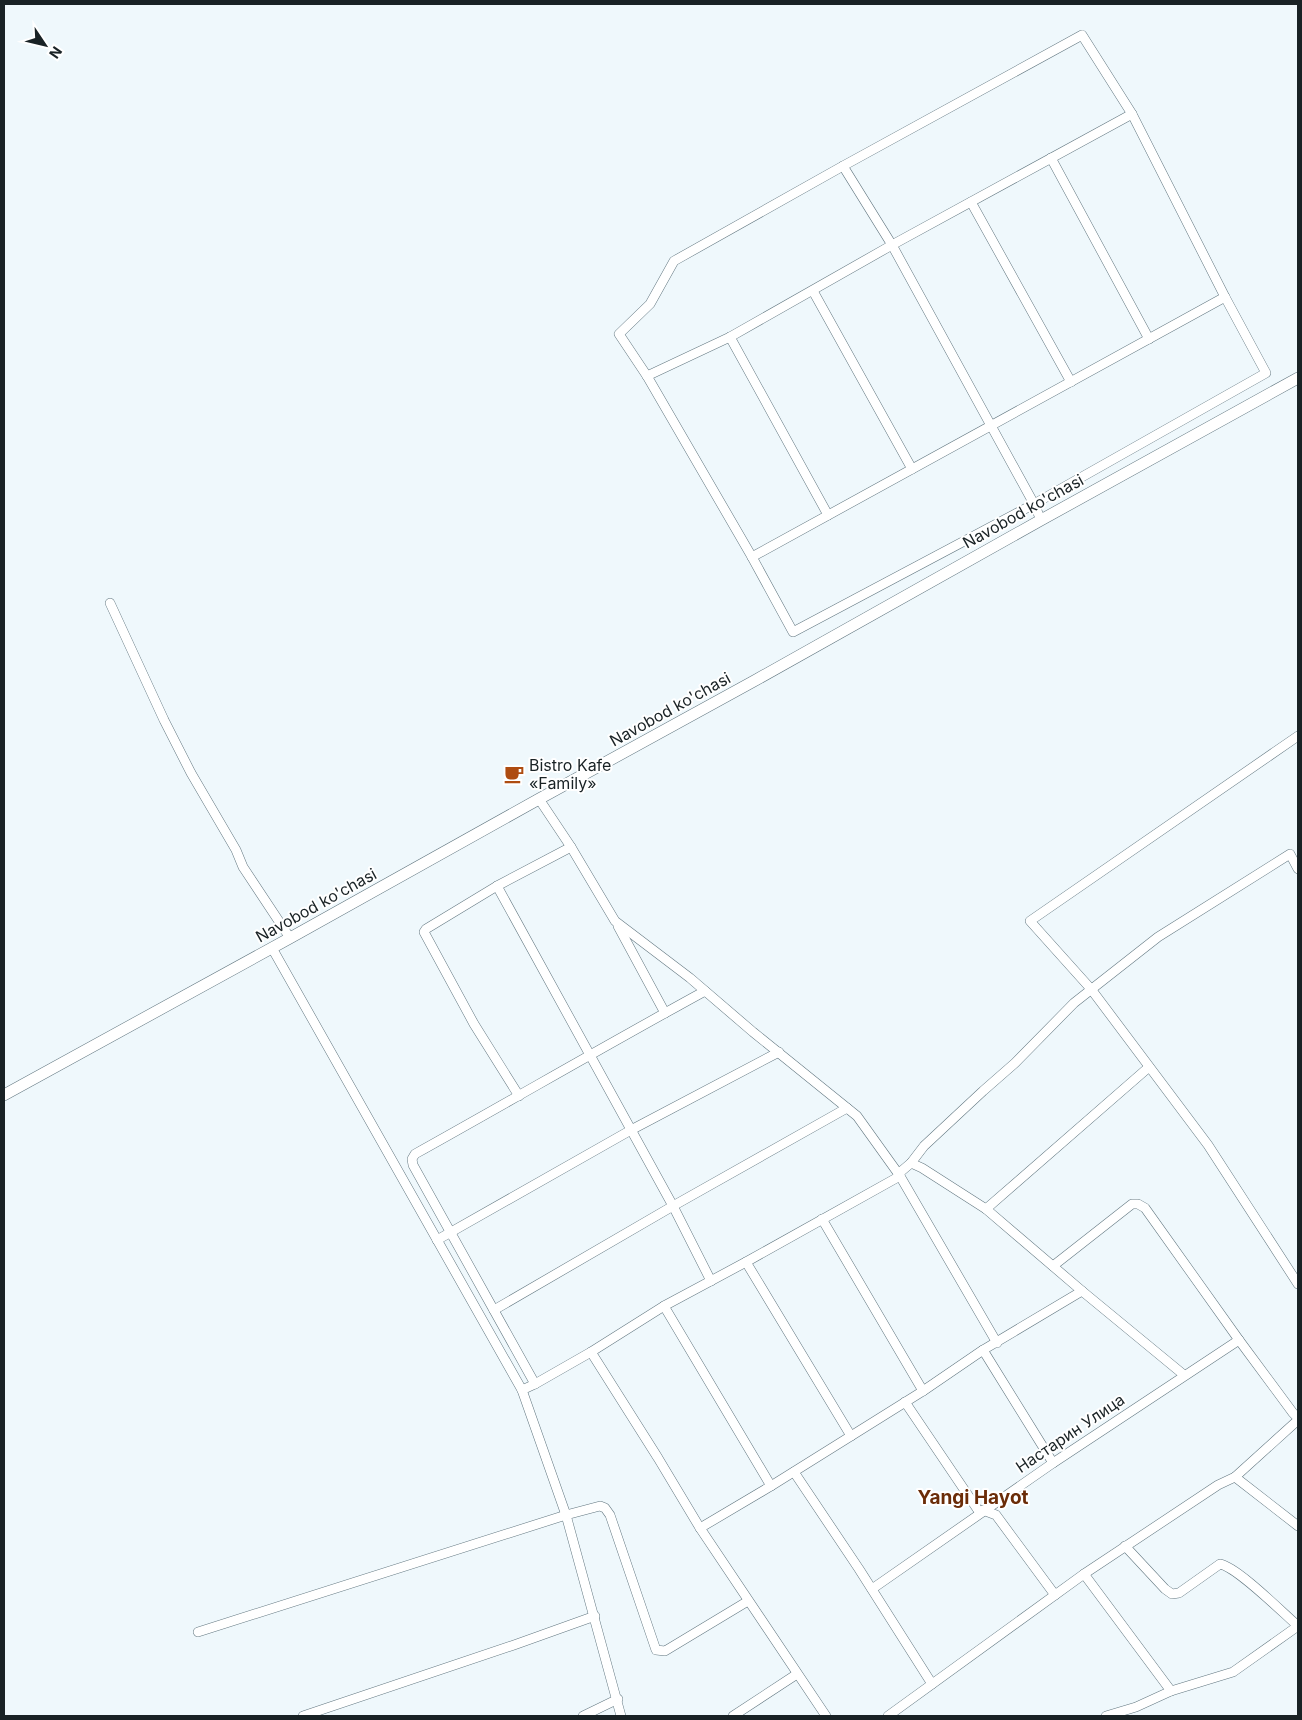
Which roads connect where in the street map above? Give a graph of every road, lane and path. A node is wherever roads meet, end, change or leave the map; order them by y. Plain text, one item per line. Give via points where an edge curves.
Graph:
1 (1132, 114) junction
2 (1051, 158) junction
3 (843, 166) junction
4 (971, 202) junction
5 (892, 245) junction
6 (813, 291) junction
7 (1225, 297) junction
8 (730, 337) junction
9 (1150, 339) junction
10 (647, 376) junction
11 (1298, 378) edge
12 (1071, 382) junction
13 (991, 426) junction
14 (912, 469) junction
15 (1034, 504) junction
16 (828, 515) junction
17 (1040, 520) junction
18 (752, 557) junction
19 (110, 604) dead end
20 (1298, 736) edge
21 (539, 799) junction
22 (571, 848) junction
23 (1298, 849) edge
24 (1290, 854) junction
25 (1298, 869) edge
26 (497, 886) junction
27 (615, 921) junction
28 (290, 938) junction
29 (272, 948) junction
30 (1091, 989) junction
31 (705, 991) junction
32 (666, 1013) junction
33 (779, 1052) junction
34 (589, 1054) junction
35 (1149, 1067) junction
36 (4, 1095) edge
37 (519, 1096) junction
38 (848, 1108) junction
39 (631, 1130) junction
40 (912, 1163) junction
41 (899, 1175) junction
42 (673, 1206) junction
43 (986, 1209) junction
44 (822, 1219) junction
45 (452, 1233) junction
46 (437, 1240) junction
47 (746, 1262) junction
48 (1053, 1266) junction
49 (711, 1281) junction
50 (1298, 1284) edge
51 (1082, 1291) junction
52 (664, 1306) junction
53 (494, 1310) junction
54 (1239, 1340) junction
55 (996, 1343) junction
56 (983, 1350) junction
57 (591, 1352) junction
58 (1184, 1375) junction
59 (535, 1384) junction
60 (522, 1390) junction
61 (923, 1391) junction
62 (905, 1402) junction
63 (1298, 1419) edge
64 (851, 1436) junction
65 (1053, 1463) junction
66 (794, 1472) junction
67 (1235, 1477) junction
68 (771, 1486) junction
69 (981, 1511) junction
70 (566, 1515) junction
71 (1298, 1526) edge
72 (700, 1528) junction
73 (1125, 1546) junction
74 (1084, 1574) junction
75 (872, 1588) junction
76 (1055, 1595) junction
77 (748, 1601) junction
78 (595, 1616) junction
79 (1298, 1626) edge
80 (198, 1632) dead end
81 (797, 1674) junction
82 (932, 1684) junction
83 (1171, 1691) junction
84 (618, 1699) junction
85 (303, 1716) edge
86 (583, 1716) edge
87 (621, 1716) edge
88 (733, 1716) edge
89 (826, 1716) edge
90 (888, 1716) edge
91 (1106, 1716) edge

1 - 2 street
1 - 3 street via 1082,35
1 - 7 street
2 - 4 street
2 - 9 street
3 - 5 street
3 - 10 street via 674,262 650,304 619,334
4 - 5 street
4 - 12 street
5 - 6 street
5 - 13 street
6 - 8 street
6 - 14 street
7 - 9 street
7 - 15 street via 1266,373
8 - 10 street
8 - 16 street
9 - 12 street
10 - 18 street
11 - 17 street, Navobod ko'chasi
12 - 13 street
13 - 14 street
13 - 15 street
14 - 16 street
15 - 17 street
15 - 18 street via 793,632
16 - 18 street
17 - 21 street, Navobod ko'chasi
19 - 28 street via 191,773 243,866
20 - 30 street via 1030,920
21 - 22 street
21 - 28 street, Navobod ko'chasi
22 - 26 street
22 - 27 street
23 - 24 street
24 - 25 street
24 - 30 street via 1158,937
26 - 34 street
26 - 37 street via 424,932 474,1024
27 - 31 street
27 - 32 street
28 - 29 street, Navobod ko'chasi
29 - 36 street, Navobod ko'chasi
29 - 46 street
30 - 35 street
30 - 40 street via 924,1146
31 - 32 street
31 - 33 street
32 - 34 street
33 - 38 street
33 - 39 street
34 - 37 street
34 - 39 street
35 - 43 street
35 - 50 street via 1208,1145
37 - 45 street via 415,1154 412,1159
38 - 41 street
38 - 42 street
39 - 42 street
39 - 45 street
40 - 41 street
40 - 43 street
41 - 44 street
41 - 55 street
42 - 49 street
42 - 53 street
43 - 48 street
44 - 47 street
44 - 61 street
45 - 46 street
45 - 53 street
46 - 60 street
47 - 49 street
47 - 64 street
48 - 51 street
48 - 54 street via 1132,1204 1138,1204 1145,1208
49 - 52 street
51 - 55 street
51 - 58 street
52 - 57 street
52 - 68 street
53 - 59 street
54 - 58 street, Настарин Улица
54 - 63 street
55 - 56 street
56 - 61 street
56 - 65 street
57 - 59 street
57 - 72 street
58 - 65 street, Настарин Улица
59 - 60 street
60 - 70 street
61 - 62 street
62 - 64 street
62 - 69 street
63 - 67 street
64 - 66 street
65 - 69 street, Настарин Улица
66 - 68 street
66 - 75 street
67 - 71 street
67 - 73 street via 1218,1484
68 - 72 street
69 - 75 street, Настарин Улица
69 - 76 street via 996,1516
70 - 77 street via 600,1506 610,1515 656,1650 665,1651
70 - 78 street
70 - 80 street
72 - 77 street
73 - 74 street
73 - 79 street via 1172,1594 1179,1593 1220,1564 1225,1565
74 - 76 street
74 - 83 street
75 - 82 street
76 - 82 street
77 - 81 street
78 - 84 street
78 - 85 street
79 - 83 street via 1232,1672
81 - 88 street
81 - 89 street
82 - 90 street
83 - 91 street
84 - 86 street
84 - 87 street

